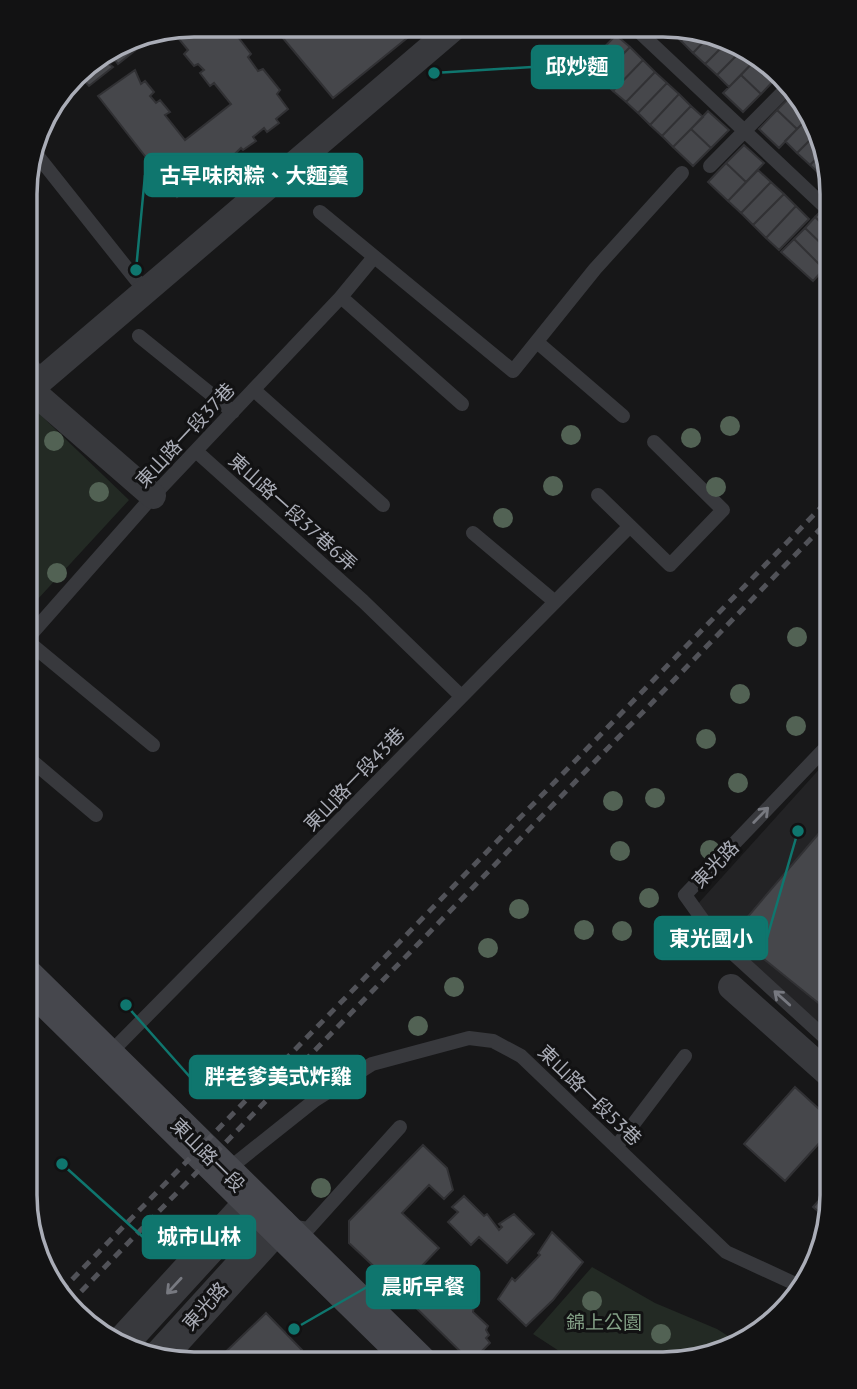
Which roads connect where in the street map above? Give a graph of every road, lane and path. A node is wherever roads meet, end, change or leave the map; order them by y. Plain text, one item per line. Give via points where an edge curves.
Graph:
1 (443, 37) edge
2 (645, 37) edge
3 (783, 92) edge
4 (744, 131) junction
5 (41, 160) edge
6 (710, 166) dead end
7 (682, 173) dead end
8 (820, 202) edge
9 (320, 212) dead end
10 (374, 257) junction
11 (145, 291) junction
12 (341, 297) junction
13 (139, 336) dead end
14 (537, 342) junction
15 (37, 383) edge
16 (254, 390) junction
17 (37, 392) edge
18 (462, 404) dead end
19 (233, 412) junction
20 (623, 416) dead end
21 (654, 442) dead end
22 (197, 452) junction
23 (598, 495) dead end
24 (153, 496) junction
25 (383, 505) dead end
26 (628, 528) junction
27 (472, 533) dead end
28 (554, 601) junction
29 (37, 628) edge
30 (37, 650) edge
31 (460, 695) junction
32 (153, 745) dead end
33 (820, 754) edge
34 (37, 765) edge
35 (96, 815) dead end
36 (731, 987) dead end
37 (37, 989) edge
38 (820, 1033) edge
39 (107, 1056) junction
40 (685, 1056) dead end
41 (820, 1066) edge
42 (400, 1127) dead end
43 (616, 1147) junction
44 (225, 1172) junction
45 (267, 1212) junction
46 (794, 1283) edge
47 (128, 1338) edge
48 (164, 1349) edge
49 (407, 1352) edge

1 - 11 street
2 - 4 lane
3 - 4 lane
4 - 6 lane
4 - 8 lane
5 - 11 lane
7 - 14 lane via 595,269
9 - 10 lane
10 - 12 lane, 東山路一段37巷
10 - 14 lane via 513,371
11 - 15 street
12 - 16 lane, 東山路一段37巷
12 - 18 lane
13 - 19 lane
14 - 20 lane
16 - 19 lane, 東山路一段37巷
16 - 25 lane
17 - 24 street
19 - 22 lane, 東山路一段37巷
21 - 26 lane via 723,510 670,565
22 - 24 lane, 東山路一段37巷
22 - 31 lane, 東山路一段37巷6弄
23 - 26 lane
24 - 29 lane, 東山路一段37巷
26 - 28 lane, 東山路一段43巷
27 - 28 lane
28 - 31 lane, 東山路一段43巷
30 - 32 lane
31 - 39 lane, 東山路一段43巷 via 340,823
38 -> 33 lane, 東光路 via 715,937 685,895
34 - 35 lane
36 - 41 street
37 - 39 main road, 東山路一段
39 - 44 main road, 東山路一段
40 - 43 lane
42 - 45 lane via 308,1228
43 - 44 lane, 東山路一段53巷 via 521,1056 493,1041 469,1038 372,1064 315,1100
43 - 46 lane, 東山路一段53巷 via 726,1252
44 - 45 main road, 東山路一段
45 -> 47 street, 東光路
45 - 48 street, 東光路
45 - 49 main road, 東山路一段

